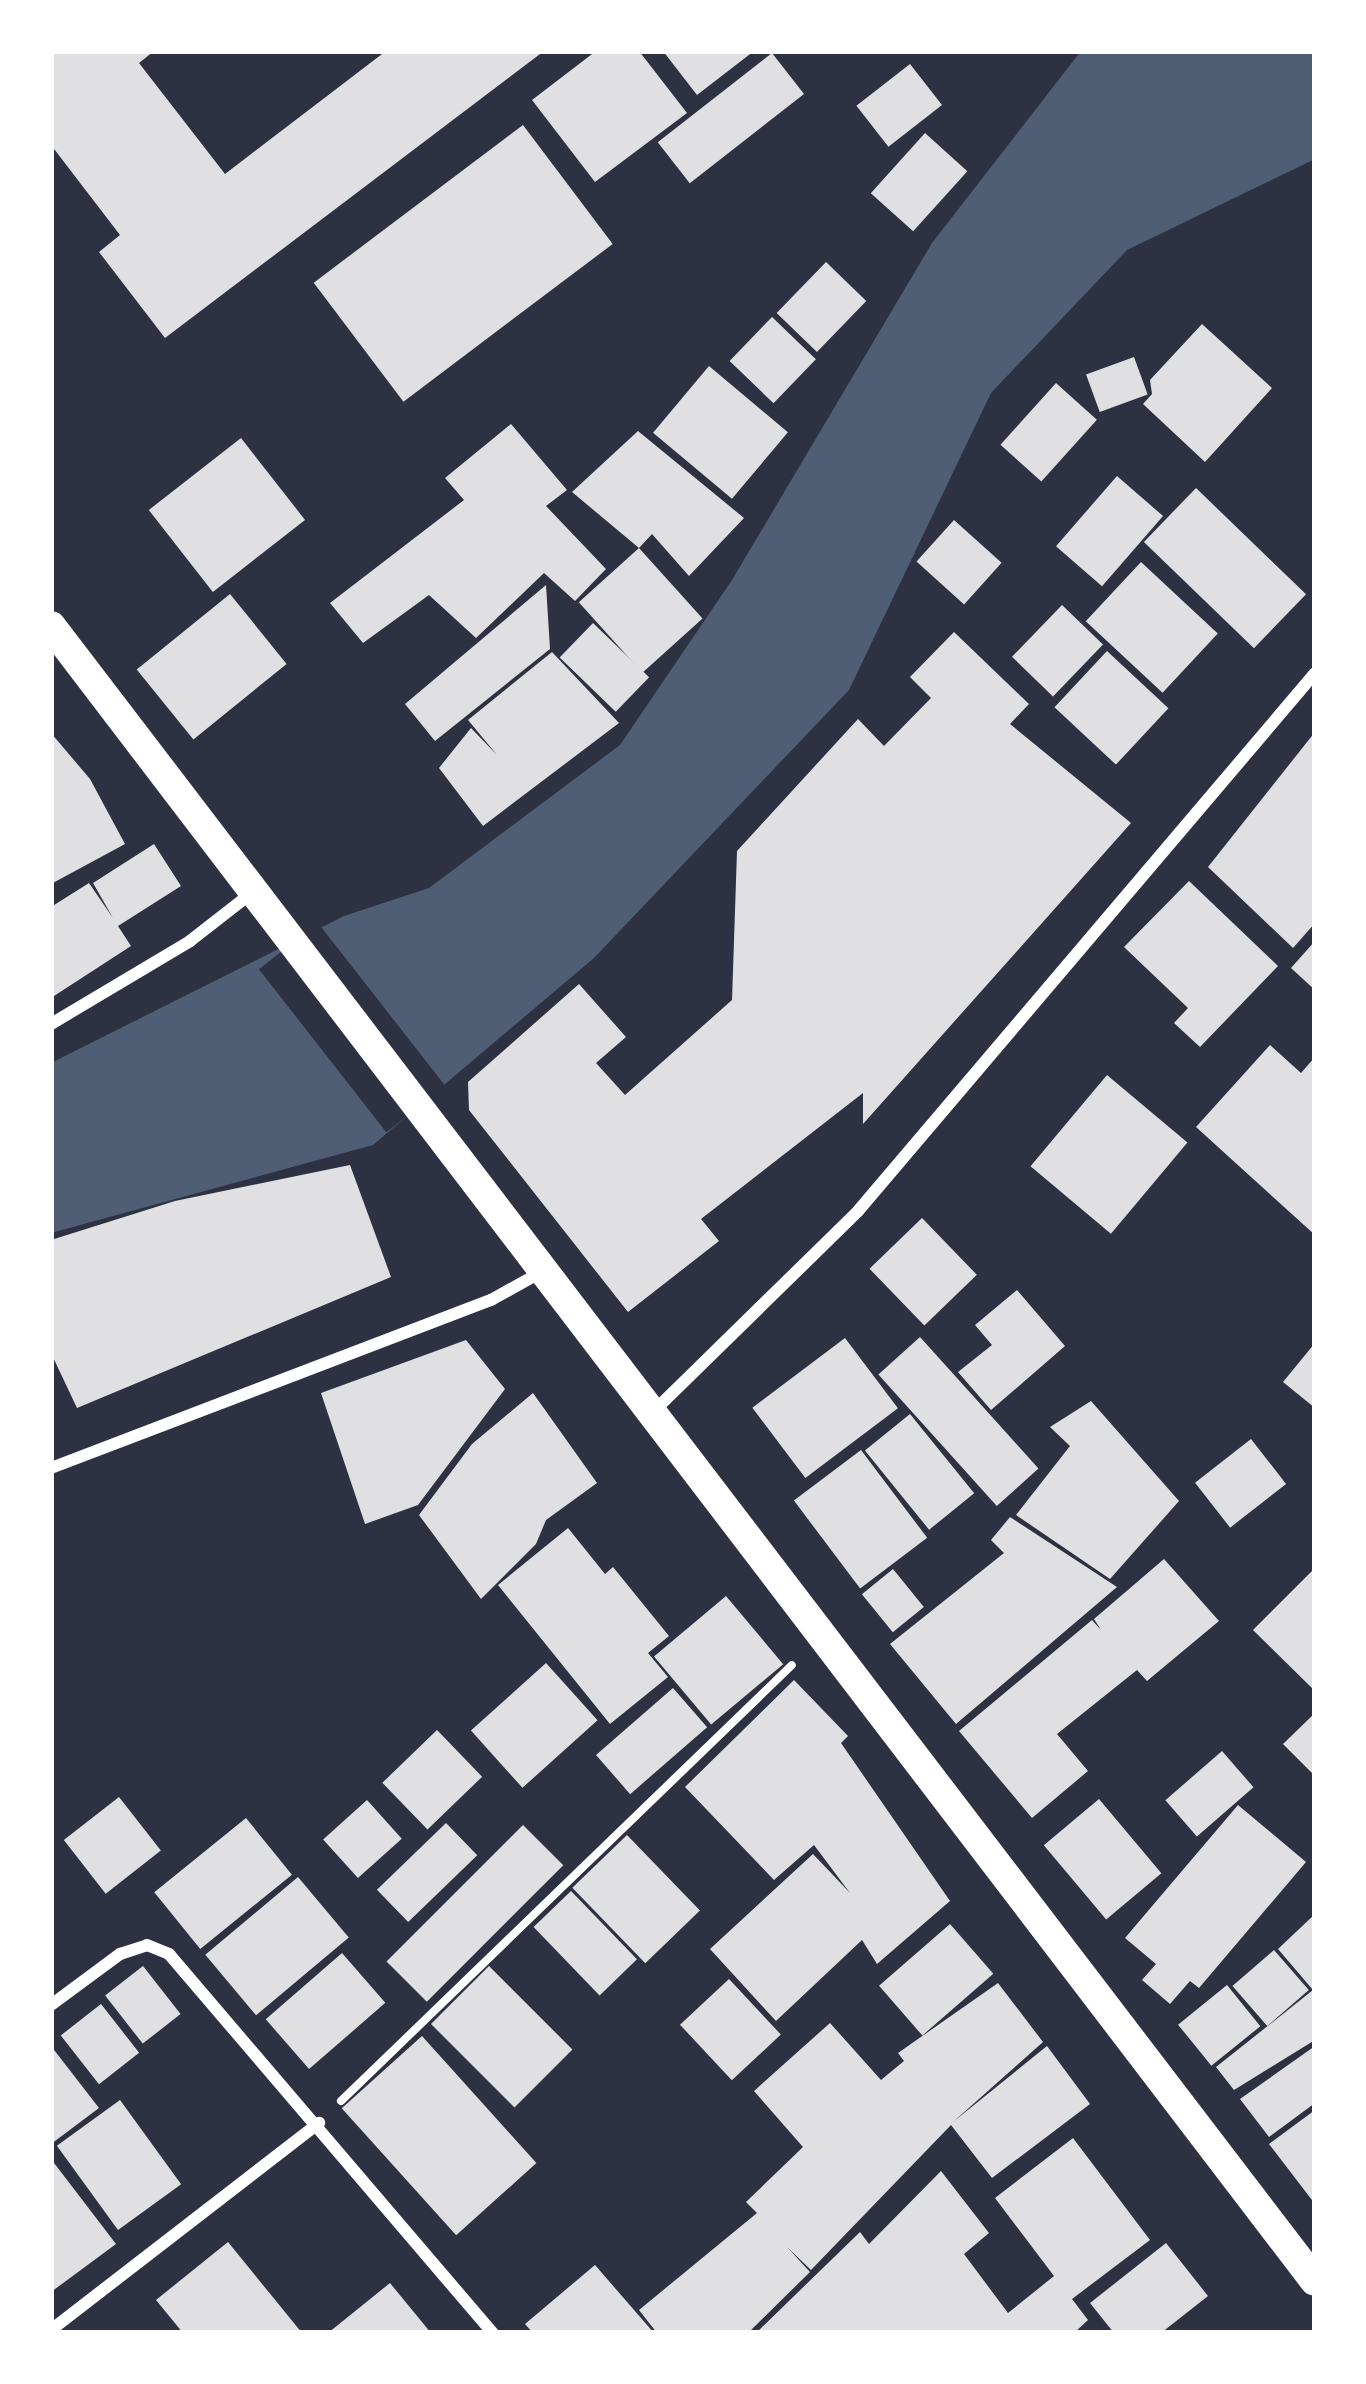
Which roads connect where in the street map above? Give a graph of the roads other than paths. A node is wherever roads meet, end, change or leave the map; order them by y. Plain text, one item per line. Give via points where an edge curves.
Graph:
1 (51, 626) edge
2 (1315, 673) edge
3 (261, 902) junction
4 (51, 1024) edge
5 (544, 1270) junction
6 (655, 1410) junction
7 (51, 1468) edge
8 (51, 2005) edge
9 (319, 2122) junction
10 (1315, 2281) edge
11 (51, 2330) edge
12 (493, 2333) edge

1 - 3 main road
2 - 6 street via 858,1211
3 - 4 street
3 - 5 main road
5 - 6 main road
5 - 7 street via 491,1300
6 - 10 main road
8 - 9 street via 120,1954 147,1945 169,1954
9 - 11 street
9 - 12 street

